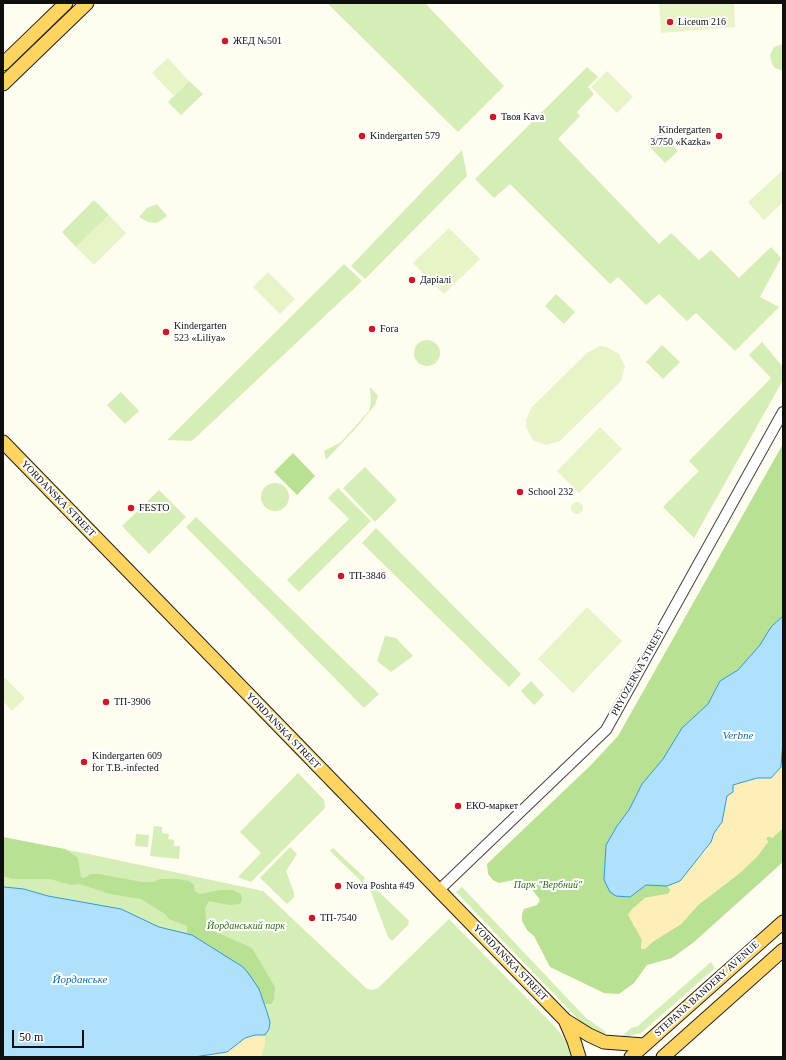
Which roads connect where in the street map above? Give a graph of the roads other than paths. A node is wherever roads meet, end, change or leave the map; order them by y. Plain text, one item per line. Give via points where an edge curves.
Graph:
1 (66, 3) edge
2 (87, 3) edge
3 (3, 64) edge
4 (3, 84) edge
5 (783, 412) edge
6 (3, 442) edge
7 (439, 890) junction
8 (783, 922) edge
9 (783, 950) edge
10 (565, 1020) junction
11 (644, 1045) junction
12 (665, 1055) edge
13 (579, 1057) edge
14 (631, 1057) edge

1 - 3 main road
2 - 4 main road
5 - 7 street, PRYOZERNA STREET via 606,730
6 - 7 main road, YORDANSKA STREET
7 - 10 main road, YORDANSKA STREET
8 - 11 main road, STEPANA BANDERY AVENUE
9 - 12 main road
10 - 11 main road, YORDANSKA STREET via 604,1042
10 - 13 main road, YORDANSKA STREET
11 - 14 main road, STEPANA BANDERY AVENUE

